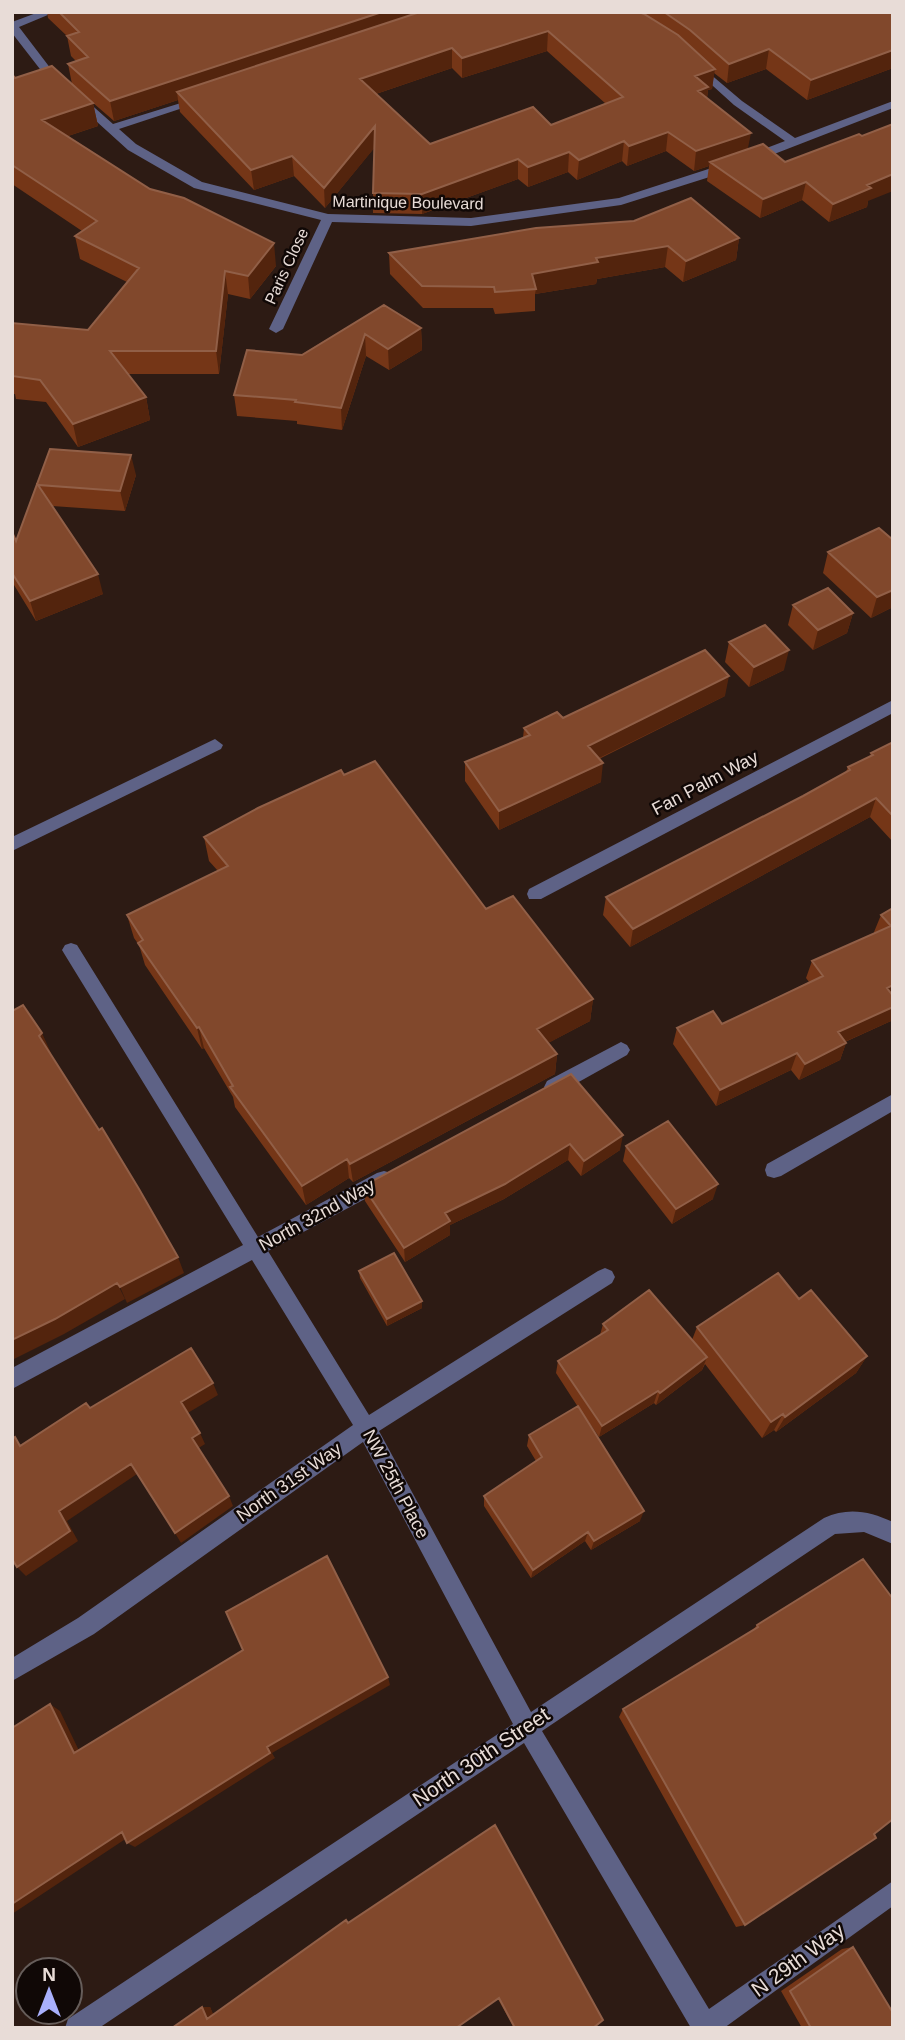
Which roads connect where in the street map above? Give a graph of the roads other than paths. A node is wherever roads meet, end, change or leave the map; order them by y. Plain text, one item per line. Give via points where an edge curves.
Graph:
1 (50, 12) edge
2 (12, 25) edge
3 (690, 59) edge
4 (217, 95) edge
5 (893, 104) edge
6 (111, 128) junction
7 (793, 142) junction
8 (328, 218) junction
9 (276, 328) dead end
10 (893, 706) edge
11 (215, 745) dead end
12 (12, 845) edge
13 (535, 894) dead end
14 (71, 950) dead end
15 (621, 1050) dead end
16 (536, 1096) edge
17 (893, 1102) edge
18 (402, 1169) edge
19 (774, 1170) dead end
20 (257, 1248) junction
21 (605, 1277) dead end
22 (12, 1379) edge
23 (366, 1428) junction
24 (893, 1534) edge
25 (12, 1670) edge
26 (526, 1726) junction
27 (893, 1892) edge
28 (704, 2027) edge
29 (78, 2028) edge

1 - 2 street
2 - 6 street, Martinique Boulevard via 47,71
3 - 7 street via 738,103
4 - 6 street
5 - 7 street, Martinique Boulevard
6 - 8 street, Martinique Boulevard via 132,147 198,185
7 - 8 street, Martinique Boulevard via 621,201 471,222
8 - 9 street, Paris Close
10 - 13 street, Fan Palm Way
11 - 12 street
14 - 20 street, NW 25th Place
15 - 16 street
17 - 19 street
18 - 20 street, North 32nd Way
20 - 22 street, North 32nd Way
20 - 23 street, NW 25th Place
21 - 23 street, North 31st Way
23 - 25 street, North 31st Way via 86,1626
23 - 26 street, NW 25th Place
24 - 26 street, North 30th Street via 869,1521 831,1525
26 - 28 street, NW 25th Place
26 - 29 street, North 30th Street
27 - 28 street, N 29th Way

